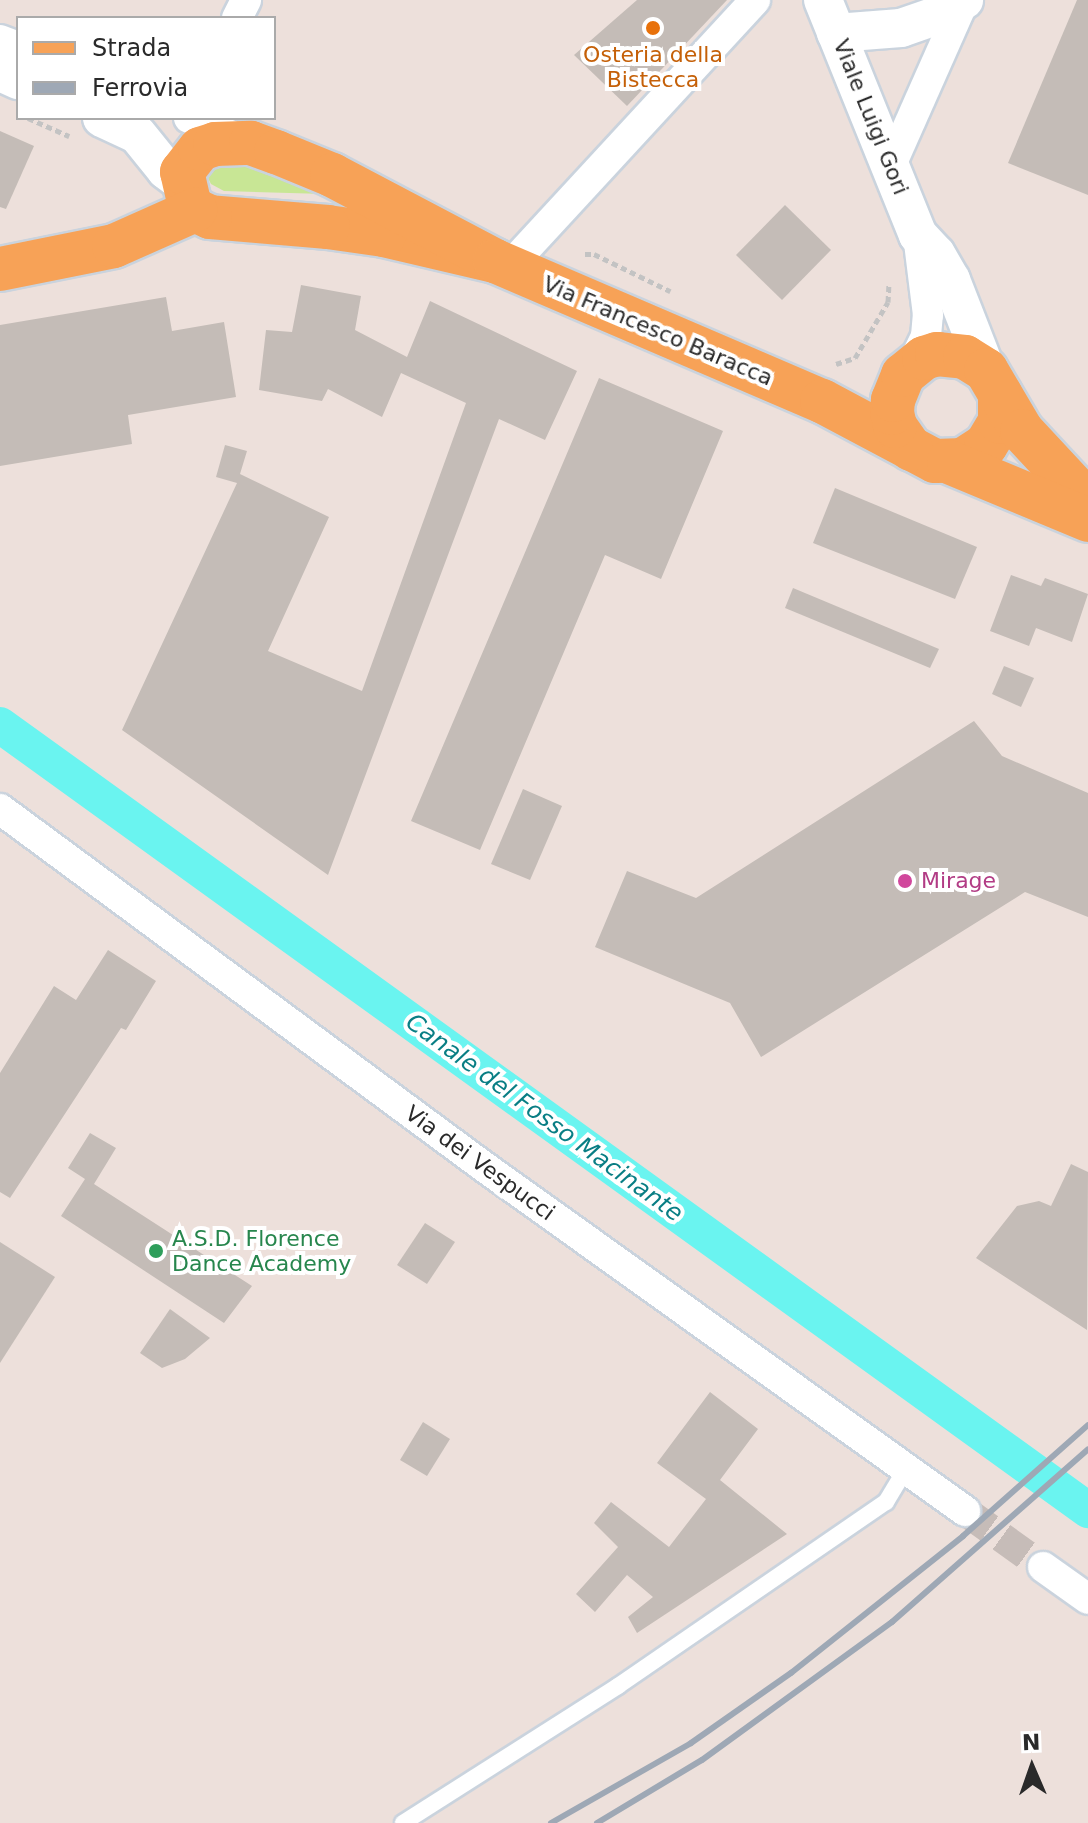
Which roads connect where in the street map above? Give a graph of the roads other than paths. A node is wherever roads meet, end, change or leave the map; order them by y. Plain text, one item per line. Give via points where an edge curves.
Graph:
1 (755, 0) edge
2 (964, 0) edge
3 (830, 17) edge
4 (106, 120) edge
5 (193, 120) edge
6 (251, 143) junction
7 (891, 165) junction
8 (188, 196) junction
9 (918, 235) junction
10 (502, 264) junction
11 (0, 269) edge
12 (908, 370) junction
13 (993, 382) junction
14 (826, 383) junction
15 (930, 456) junction
16 (1088, 502) edge
17 (1088, 520) edge
18 (0, 809) edge
19 (906, 1469) junction
20 (965, 1511) tunnel mouth
21 (1043, 1567) tunnel mouth
22 (1088, 1599) edge
23 (403, 1823) edge

1 - 10 street
2 - 3 street via 901,28
2 - 7 street
3 - 7 street, Viale Luigi Gori
4 - 8 street, Via Francesco Baracca via 137,134
5 - 6 street, Via Francesco Baracca
6 - 8 main road, Via Francesco Baracca via 200,149 186,164
6 - 10 main road, Via Francesco Baracca via 332,175
7 - 9 street, Viale Luigi Gori
8 - 10 main road, Via Francesco Baracca via 227,221 384,235
8 - 11 main road via 114,246
9 - 12 street, Viale Luigi Gori via 928,315 926,336
9 - 13 street, Viale Luigi Gori via 951,280
10 - 14 main road, Via Francesco Baracca
12 - 13 main road via 924,358 950,353
12 - 14 main road via 860,393
12 - 15 main road via 893,400 895,426
13 - 15 main road via 1002,408 995,435 976,454
13 - 16 main road via 1031,442
14 - 15 main road, Via Francesco Baracca
15 - 17 main road, Via Francesco Baracca
18 - 19 street, Via dei Vespucci via 483,1166
19 - 20 street, Via dei Vespucci
19 - 23 lane via 886,1502 618,1686
21 - 22 street

